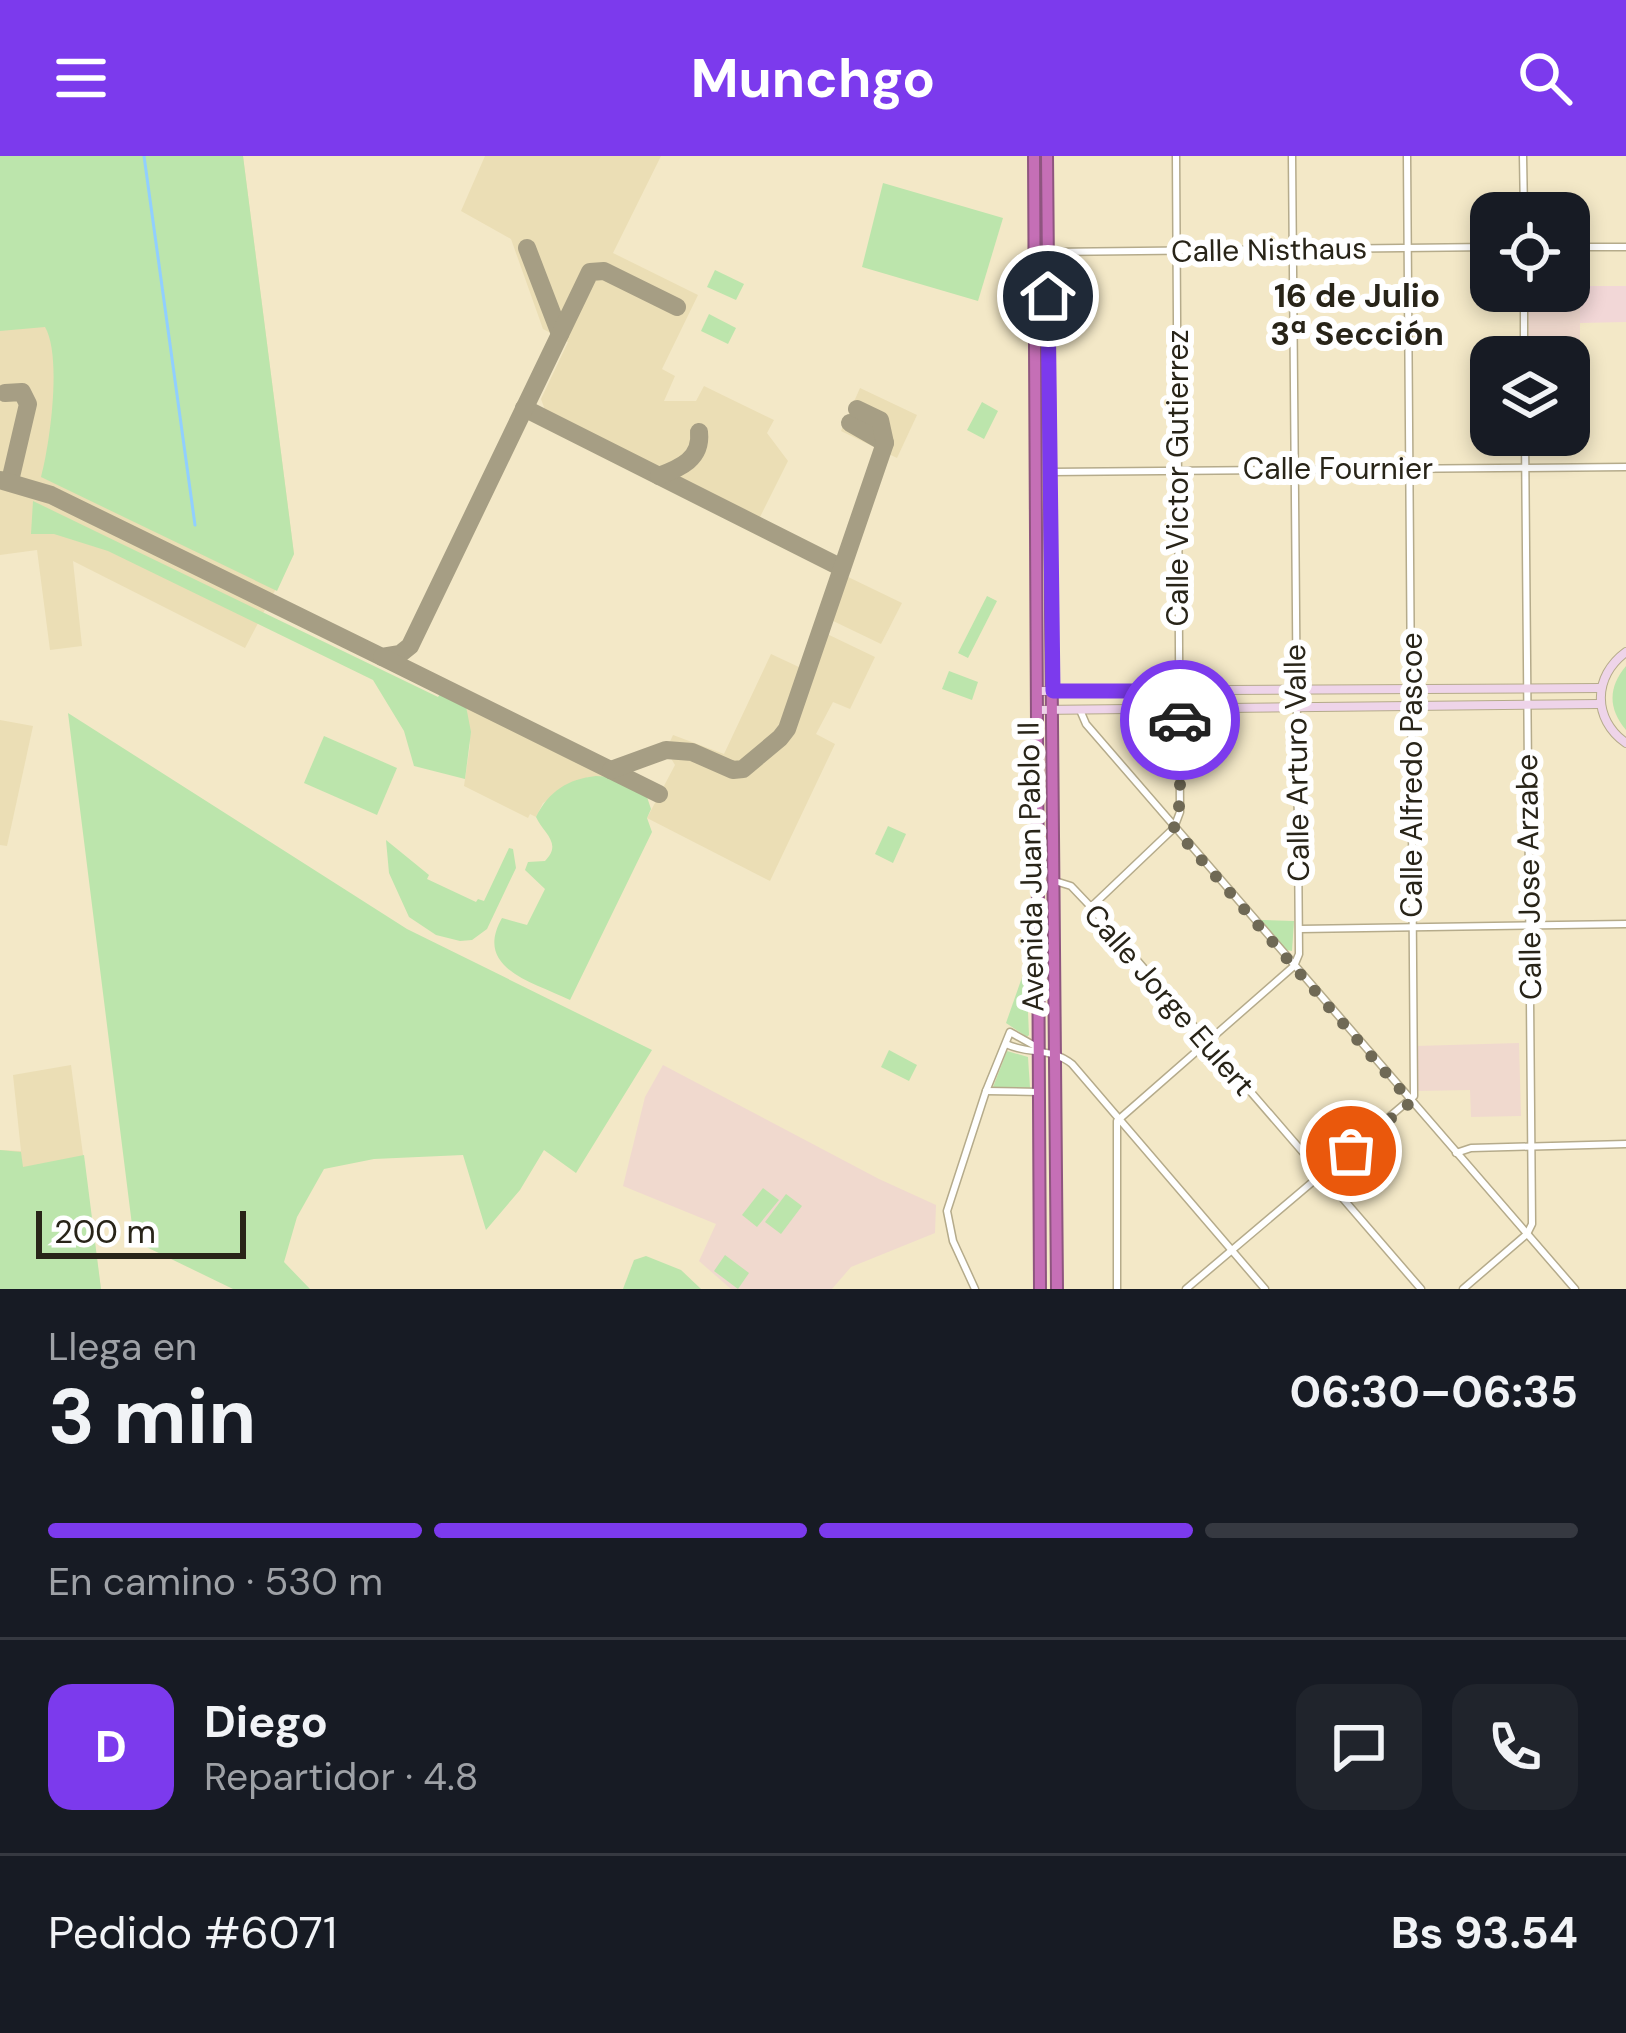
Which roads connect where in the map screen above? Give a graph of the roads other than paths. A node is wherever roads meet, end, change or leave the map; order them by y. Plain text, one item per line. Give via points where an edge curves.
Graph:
1 (1034, 156) edge
2 (1047, 156) edge
3 (1176, 156) edge
4 (1292, 156) edge
5 (1406, 156) edge
6 (1523, 156) edge
7 (1524, 192) edge
8 (1470, 247) edge
9 (1590, 247) edge
10 (1626, 247) edge
11 (1407, 248) junction
12 (1293, 250) junction
13 (1176, 251) junction
14 (1048, 252) junction
15 (1525, 456) edge
16 (1626, 467) edge
17 (1525, 468) junction
18 (1409, 469) junction
19 (1178, 470) junction
20 (1295, 470) junction
21 (1050, 472) junction
22 (1626, 652) edge
23 (1526, 688) junction
24 (1601, 688) junction
25 (1412, 689) junction
26 (1036, 691) junction
27 (1053, 691) junction
28 (1180, 691) junction
29 (1295, 691) junction
30 (1526, 704) junction
31 (1600, 704) junction
32 (1412, 706) junction
33 (1295, 707) junction
34 (1180, 709) junction
35 (1037, 710) junction
36 (1053, 710) junction
37 (1080, 710) junction
38 (1626, 743) edge
39 (1174, 828) junction
40 (1055, 881) junction
41 (1090, 907) junction
42 (1626, 924) edge
43 (1413, 926) junction
44 (1530, 927) junction
45 (1300, 929) junction
46 (1294, 966) junction
47 (1206, 1043) junction
48 (1006, 1044) junction
49 (1039, 1049) junction
50 (1058, 1054) junction
51 (986, 1091) junction
52 (1039, 1092) junction
53 (1411, 1102) junction
54 (1119, 1118) junction
55 (1532, 1144) junction
56 (1626, 1144) edge
57 (1456, 1154) junction
58 (1321, 1176) junction
59 (1527, 1234) junction
60 (1232, 1250) junction
61 (975, 1289) edge
62 (1040, 1289) edge
63 (1058, 1289) edge
64 (1117, 1289) edge
65 (1186, 1289) edge
66 (1265, 1289) edge
67 (1420, 1289) edge
68 (1463, 1289) edge
69 (1575, 1289) edge

1 - 26 highway, Avenida Juan Pablo II
2 - 14 highway, Avenida Juan Pablo II
3 - 13 street, Calle Victor Gutierrez
4 - 12 street, Calle Arturo Valle
5 - 11 street, Calle Alfredo Pascoe
6 - 7 street
8 - 11 street, Calle Nisthaus
9 - 10 street
11 - 12 street, Calle Nisthaus
11 - 18 street, Calle Alfredo Pascoe
12 - 13 street, Calle Nisthaus
12 - 20 street, Calle Arturo Valle
13 - 14 street, Calle Nisthaus
13 - 19 street, Calle Victor Gutierrez
14 - 21 highway, Avenida Juan Pablo II
15 - 17 street, Calle Jose Arzabe
16 - 17 street, Calle Fournier
17 - 18 street, Calle Fournier
17 - 23 street, Calle Jose Arzabe
18 - 20 street, Calle Fournier
18 - 25 street, Calle Alfredo Pascoe
19 - 20 street, Calle Fournier
19 - 21 street, Calle Fournier
19 - 28 street, Calle Victor Gutierrez
20 - 29 street, Calle Arturo Valle
21 - 27 highway, Avenida Juan Pablo II
22 - 24 main road
23 - 24 main road
23 - 25 main road
23 - 30 street, Calle Jose Arzabe
24 - 31 main road
25 - 29 main road
25 - 32 street, Calle Alfredo Pascoe
26 - 27 main road
26 - 35 highway, Avenida Juan Pablo II
27 - 28 main road
27 - 36 highway, Avenida Juan Pablo II
28 - 29 main road
28 - 34 street, Calle Victor Gutierrez
29 - 33 street, Calle Arturo Valle
30 - 31 main road
30 - 32 main road
30 - 44 street, Calle Jose Arzabe
31 - 38 main road
32 - 33 main road
32 - 43 street, Calle Alfredo Pascoe
33 - 34 main road
33 - 45 street, Calle Arturo Valle
34 - 37 main road
34 - 39 street, Calle Victor Gutierrez
35 - 36 main road
35 - 49 highway, Avenida Juan Pablo II
36 - 37 main road
36 - 40 highway, Avenida Juan Pablo II
37 - 39 street
39 - 41 street
39 - 46 street
40 - 41 street, Calle Jorge Eulert
40 - 50 highway, Avenida Juan Pablo II
41 - 47 street, Calle Jorge Eulert
42 - 44 street
43 - 44 street
43 - 45 street
43 - 53 street, Calle Alfredo Pascoe
44 - 55 street, Calle Jose Arzabe
45 - 46 street, Calle Arturo Valle
46 - 47 street
46 - 53 street
47 - 54 street
47 - 58 street, Calle Jorge Eulert
48 - 49 street
48 - 49 street via 1010,1032
48 - 51 street
49 - 50 street
49 - 52 highway, Avenida Juan Pablo II
50 - 54 street
50 - 63 highway, Avenida Juan Pablo II
51 - 52 street
51 - 61 street via 947,1211
52 - 62 highway, Avenida Juan Pablo II
53 - 57 street
53 - 58 street
54 - 60 street
54 - 64 street
55 - 56 street
55 - 57 street
55 - 59 street, Calle Jose Arzabe
57 - 59 street
58 - 60 street
58 - 67 street, Calle Jorge Eulert
59 - 68 street
59 - 69 street
60 - 65 street
60 - 66 street

